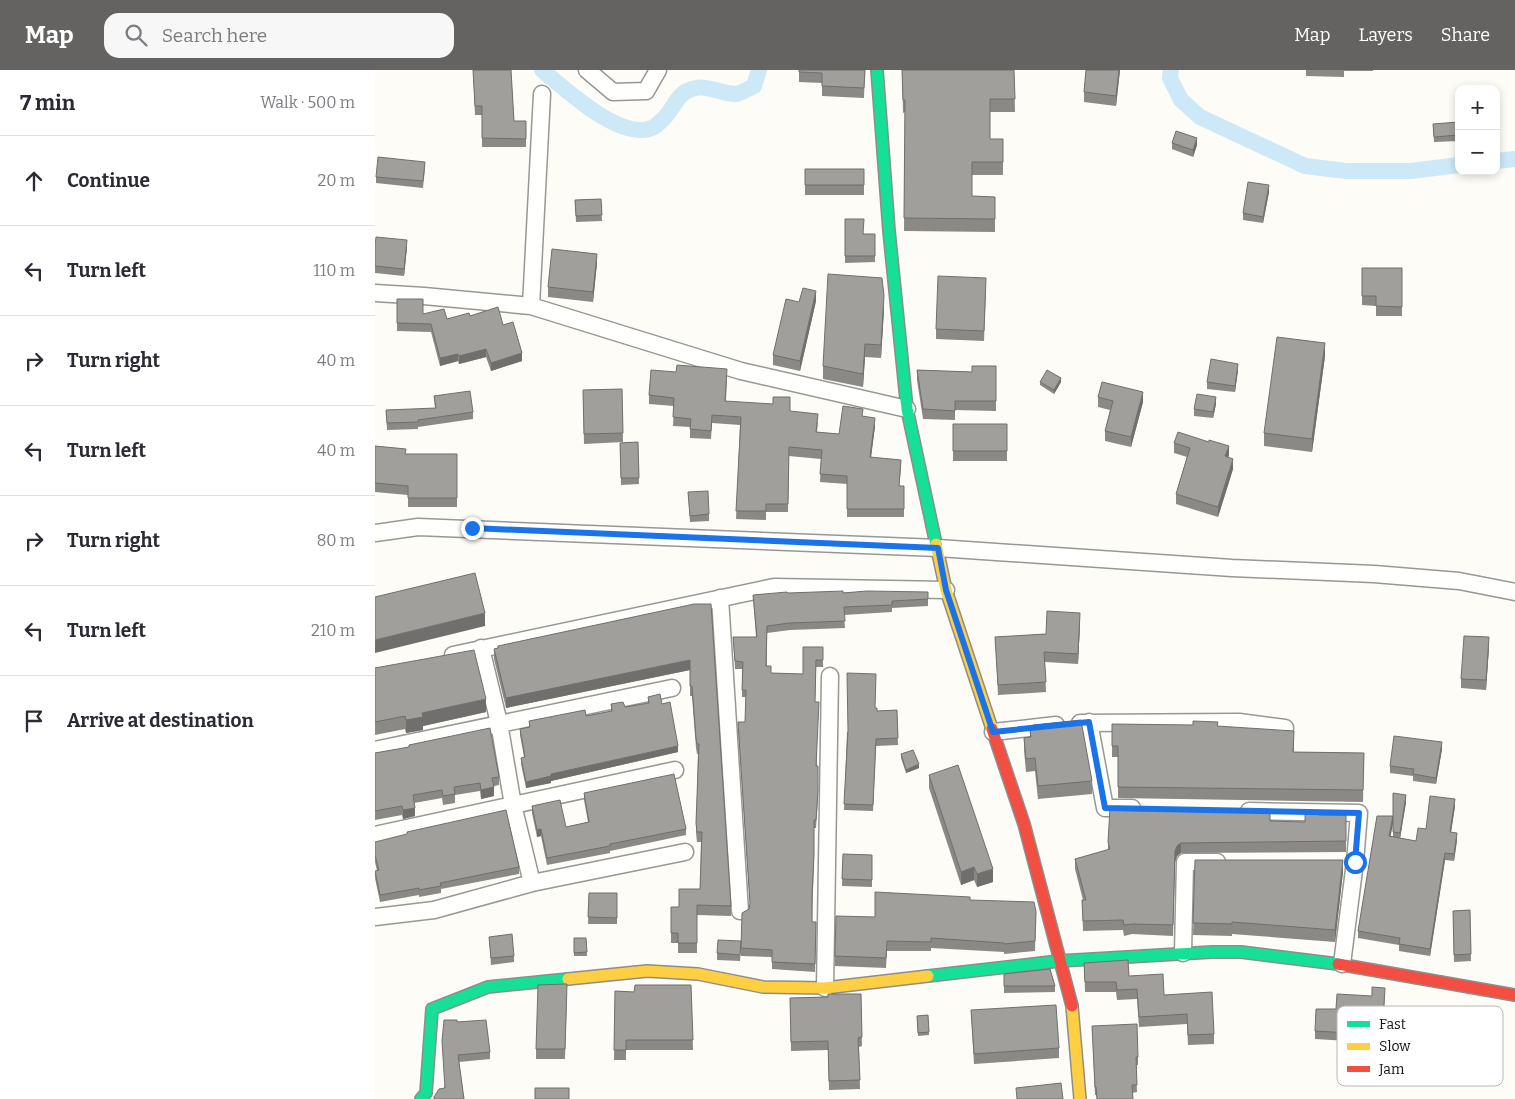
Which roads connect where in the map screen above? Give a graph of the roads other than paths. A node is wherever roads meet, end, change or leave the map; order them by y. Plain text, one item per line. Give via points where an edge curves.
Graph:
1 (587, 70) edge
2 (658, 70) edge
3 (877, 70) edge
4 (542, 94) dead end
5 (375, 293) edge
6 (531, 306) junction
7 (907, 409) junction
8 (375, 533) edge
9 (938, 548) junction
10 (946, 590) junction
11 (1515, 592) edge
12 (720, 598) junction
13 (481, 648) junction
14 (434, 659) edge
15 (830, 676) dead end
16 (672, 688) dead end
17 (1089, 722) junction
18 (499, 723) junction
19 (1285, 728) edge
20 (993, 732) junction
21 (375, 750) edge
22 (675, 770) dead end
23 (513, 806) junction
24 (1144, 809) edge
25 (1232, 810) edge
26 (375, 835) edge
27 (685, 852) dead end
28 (1235, 862) edge
29 (1335, 862) edge
30 (1355, 862) junction
31 (532, 883) junction
32 (740, 911) dead end
33 (375, 917) edge
34 (1183, 953) junction
35 (1059, 961) junction
36 (1342, 964) junction
37 (825, 988) junction
38 (1515, 995) edge
39 (421, 1099) edge
40 (1081, 1099) edge

1 - 2 street via 613,92 645,91
3 - 7 street
4 - 6 street
5 - 6 street
6 - 7 street via 741,371
7 - 9 street
8 - 9 street via 418,526
9 - 10 street
9 - 11 street via 1374,574 1459,581
10 - 12 street via 774,587
10 - 20 street
12 - 13 street
12 - 32 street
13 - 14 street
13 - 18 street
15 - 37 street
16 - 18 street
17 - 19 street via 1239,722
17 - 20 street
17 - 24 street via 1105,808
18 - 21 street
18 - 23 street
20 - 35 street via 1024,824
22 - 23 street
23 - 26 street
23 - 31 street
25 - 30 street via 1359,813
27 - 31 street
28 - 34 street via 1185,862
29 - 30 street
30 - 36 street
31 - 33 street via 434,910
34 - 35 street
34 - 36 street via 1241,952
35 - 37 street
35 - 40 street via 1072,1006
36 - 38 street
37 - 39 street via 763,987 698,974 647,971 488,987 432,1009 426,1093

